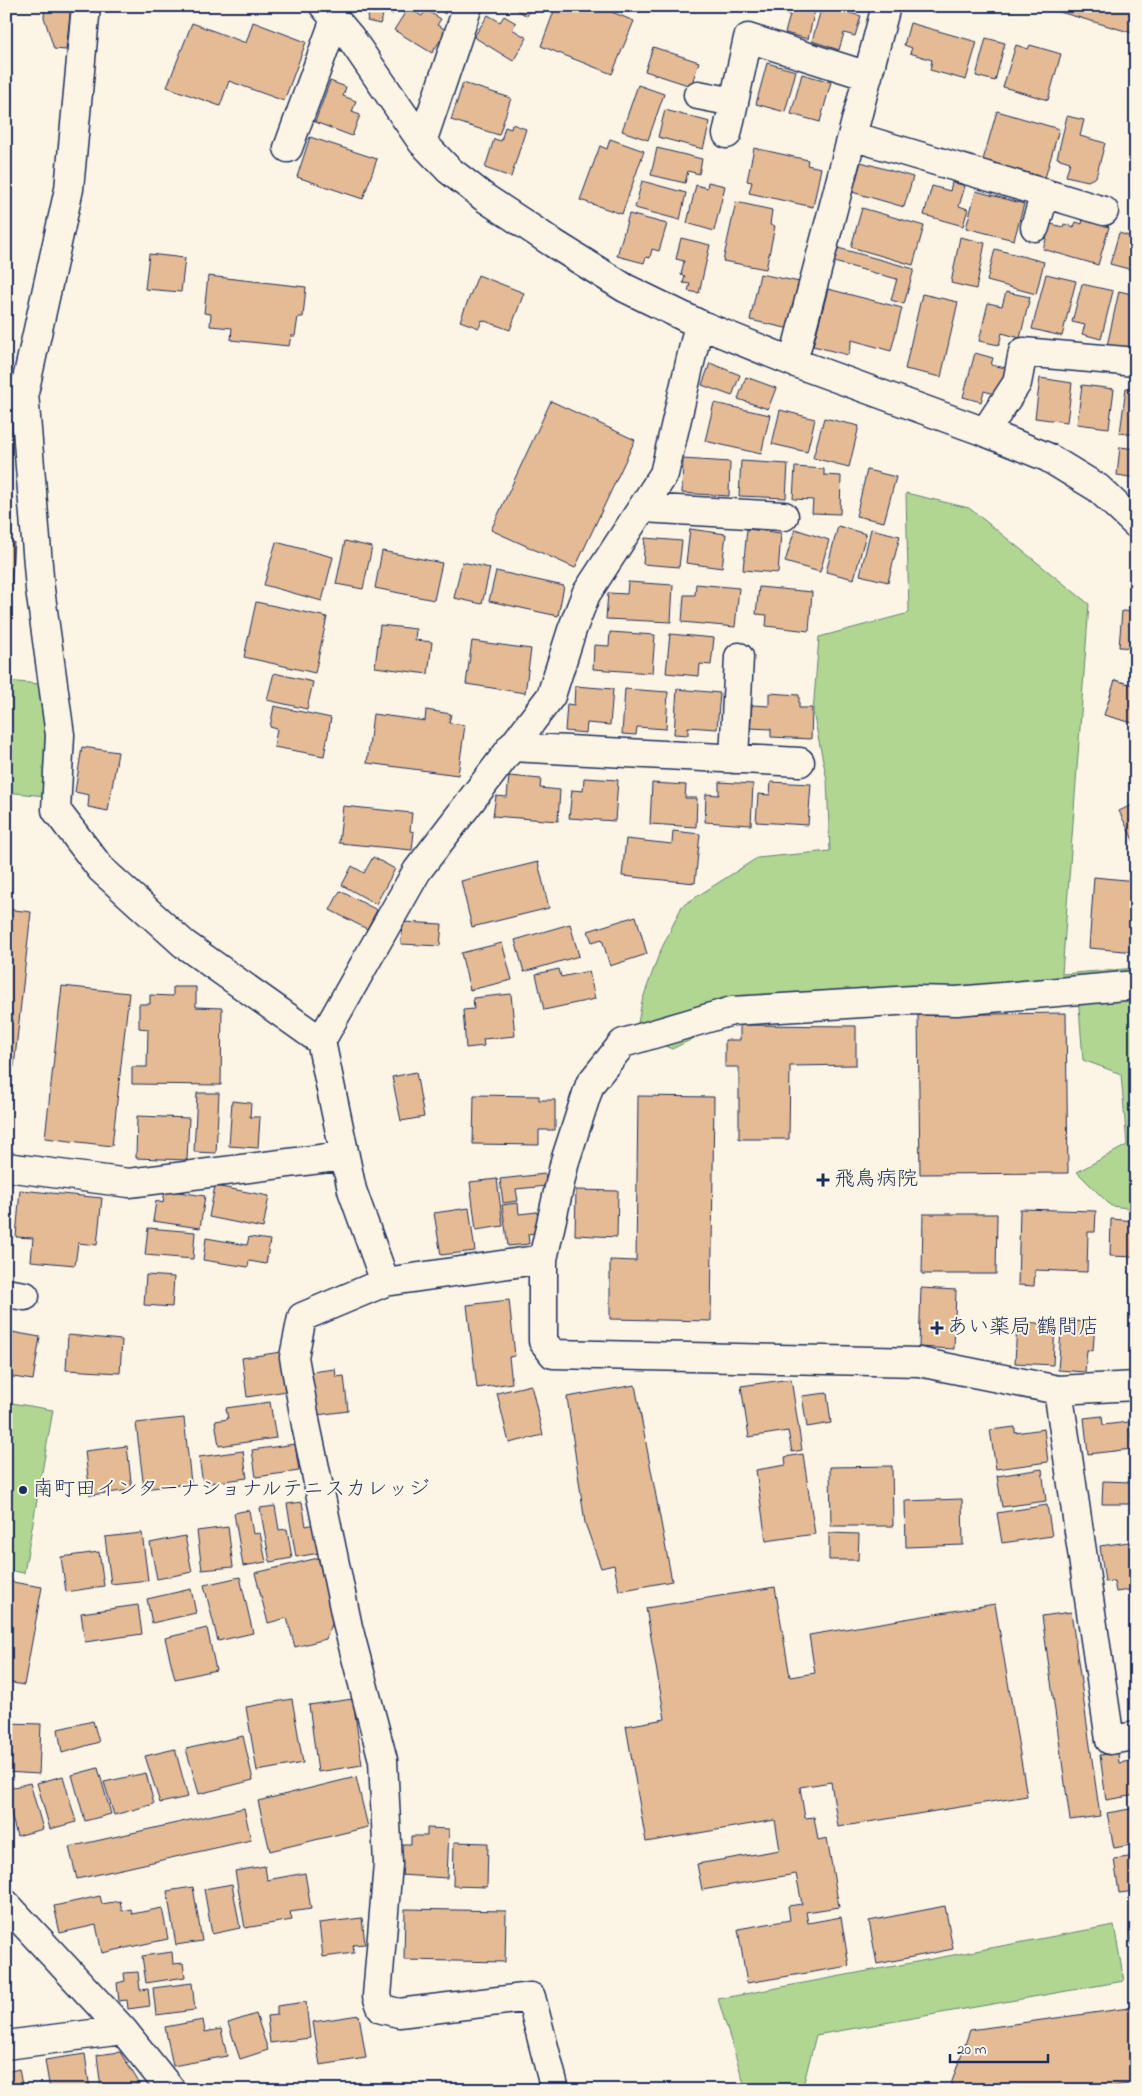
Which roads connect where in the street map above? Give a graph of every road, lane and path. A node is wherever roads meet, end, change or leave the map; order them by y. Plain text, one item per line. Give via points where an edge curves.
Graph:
1 (86, 6) edge
2 (468, 6) edge
3 (886, 6) edge
4 (330, 13) edge
5 (868, 76) junction
6 (698, 95) dead end
7 (734, 102) junction
8 (727, 134) dead end
9 (852, 136) junction
10 (422, 142) junction
11 (288, 148) dead end
12 (1045, 193) junction
13 (1104, 211) dead end
14 (1035, 227) dead end
15 (699, 324) junction
16 (793, 362) junction
17 (1136, 362) edge
18 (985, 432) junction
19 (642, 508) junction
20 (784, 516) dead end
21 (1136, 524) edge
22 (739, 657) dead end
23 (511, 747) junction
24 (734, 758) junction
25 (800, 762) dead end
26 (1136, 985) edge
27 (321, 1041) junction
28 (344, 1156) junction
29 (6, 1167) edge
30 (543, 1259) junction
31 (385, 1282) junction
32 (1136, 1386) edge
33 (1058, 1390) junction
34 (1136, 1736) edge
35 (6, 1904) edge
36 (123, 2030) junction
37 (6, 2046) edge
38 (172, 2090) edge
39 (556, 2090) edge

1 - 27 street via 69,189 24,393 40,588 60,735 56,810 101,869 184,944
2 - 10 street
3 - 5 street
4 - 10 street
4 - 11 street
5 - 7 street via 748,38
5 - 9 street
6 - 7 street
7 - 8 street
9 - 12 street
9 - 16 street
10 - 15 street via 449,170 485,198 553,243 625,288
12 - 13 street
12 - 14 street
15 - 16 street
15 - 19 street via 664,474
16 - 18 street
17 - 18 street via 1023,352 1016,383
18 - 21 street via 1047,457 1098,488
19 - 20 street
19 - 23 street via 586,594 551,696
22 - 24 street
23 - 24 street
23 - 27 street via 417,871
24 - 25 street
26 - 30 street via 957,1001 913,1000 732,1011 624,1043 590,1084 565,1161
27 - 28 street
28 - 29 street via 129,1183
28 - 31 street via 352,1190
30 - 31 street
30 - 33 street via 543,1341 553,1354 918,1362
31 - 39 street via 302,1317 294,1357 348,1627 383,1760 388,1864 377,1996 382,2009 399,2013 531,1997
32 - 33 street
33 - 34 street via 1110,1740
35 - 36 street
36 - 37 street
36 - 38 street

